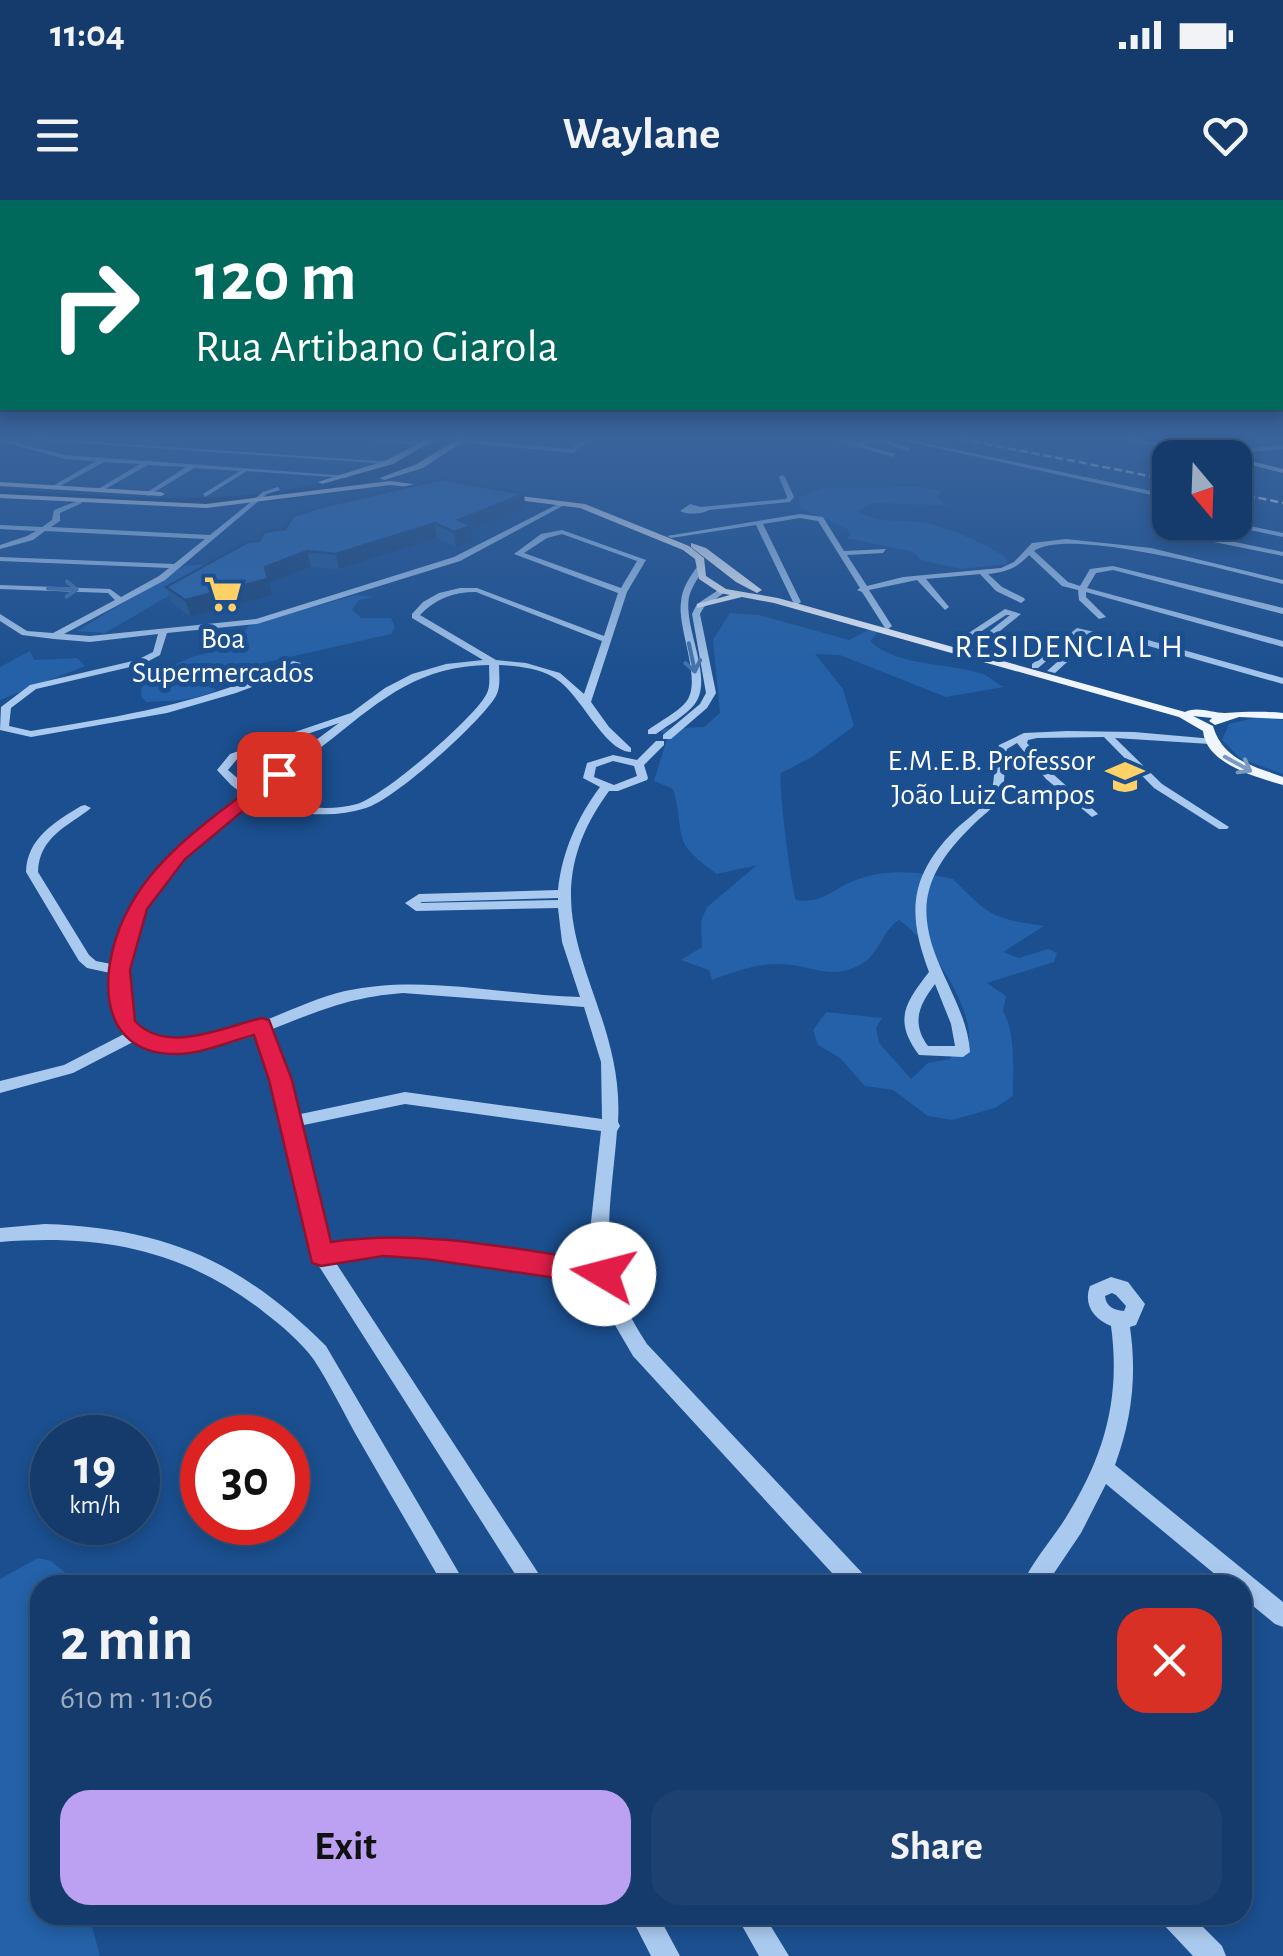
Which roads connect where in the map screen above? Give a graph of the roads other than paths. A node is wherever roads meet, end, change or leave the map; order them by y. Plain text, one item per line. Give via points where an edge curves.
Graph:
1 (56, 521) edge
2 (233, 521) edge
3 (523, 521) edge
4 (525, 521) edge
5 (620, 521) edge
6 (633, 521) edge
7 (699, 521) edge
8 (708, 521) edge
9 (788, 521) edge
10 (819, 521) edge
11 (760, 525) junction
12 (0, 527) edge
13 (1252, 528) edge
14 (46, 529) junction
15 (707, 532) junction
16 (1283, 535) edge
17 (671, 536) junction
18 (210, 538) junction
19 (1220, 540) edge
20 (2, 547) edge
21 (1028, 550) junction
22 (883, 551) dead end
23 (459, 554) junction
24 (841, 554) junction
25 (1283, 554) edge
26 (0, 559) edge
27 (16, 559) junction
28 (446, 563) junction
29 (174, 566) junction
30 (700, 569) junction
31 (0, 572) edge
32 (982, 572) junction
33 (732, 577) junction
34 (920, 578) junction
35 (385, 581) junction
36 (364, 582) junction
37 (1283, 582) edge
38 (884, 585) junction
39 (2, 588) edge
40 (862, 590) junction
41 (1082, 590) junction
42 (723, 591) junction
43 (623, 592) junction
44 (746, 595) junction
45 (121, 600) junction
46 (1021, 600) dead end
47 (683, 601) junction
48 (797, 602) junction
49 (314, 604) junction
50 (870, 604) junction
51 (700, 606) junction
52 (944, 607) dead end
53 (283, 610) junction
54 (1283, 611) edge
55 (877, 614) junction
56 (0, 617) edge
57 (1102, 617) dead end
58 (864, 620) junction
59 (234, 624) junction
60 (888, 626) junction
61 (68, 628) junction
62 (184, 630) junction
63 (118, 632) junction
64 (163, 634) junction
65 (54, 636) junction
66 (103, 638) junction
67 (607, 640) junction
68 (1141, 641) dead end
69 (956, 644) junction
70 (1283, 644) edge
71 (972, 649) junction
72 (296, 662) dead end
73 (494, 662) junction
74 (1035, 666) junction
75 (1052, 671) junction
76 (1283, 681) edge
77 (587, 701) junction
78 (363, 712) junction
79 (1225, 716) junction
80 (1283, 716) edge
81 (652, 732) dead end
82 (1209, 735) junction
83 (1024, 736) junction
84 (1109, 737) junction
85 (612, 758) junction
86 (639, 764) junction
87 (1283, 780) edge
88 (606, 788) junction
89 (251, 795) junction
90 (85, 808) dead end
91 (1092, 814) dead end
92 (1223, 827) dead end
93 (420, 898) dead end
94 (564, 899) junction
95 (120, 970) junction
96 (936, 973) junction
97 (589, 1002) junction
98 (262, 1026) junction
99 (134, 1035) junction
100 (0, 1087) edge
101 (290, 1122) junction
102 (612, 1126) junction
103 (0, 1235) edge
104 (321, 1255) junction
105 (604, 1274) junction
106 (1120, 1321) dead end
107 (1106, 1471) junction
108 (449, 1575) edge
109 (529, 1575) edge
110 (849, 1575) edge
111 (1041, 1575) edge
112 (1233, 1575) edge
113 (1252, 1591) edge
114 (1283, 1616) edge
115 (649, 1925) edge
116 (755, 1925) edge
117 (1182, 1925) edge
118 (666, 1956) edge
119 (775, 1956) edge
120 (1212, 1956) edge

1 - 14 street
2 - 18 street
3 - 23 street
4 - 28 street
5 - 30 main road via 686,548 699,558
6 - 17 main road
7 - 15 street
8 - 15 street
9 - 11 street
10 - 24 street
11 - 15 street
11 - 48 street
12 - 14 street
13 - 16 street
14 - 18 street
14 - 20 street
15 - 17 street
17 - 33 main road via 708,553
18 - 29 street
19 - 25 street
21 - 32 street via 1010,568
21 - 37 street via 1054,542 1151,550
21 - 41 street via 1052,577
22 - 24 street
23 - 28 street
23 - 36 street
24 - 40 street
26 - 27 street
27 - 29 street
27 - 31 street
28 - 35 street
29 - 45 street
30 - 33 main road via 714,567
30 - 42 main road via 705,581
30 - 47 street
32 - 34 street
32 - 46 street
33 - 42 main road
33 - 48 main road
34 - 38 street
34 - 52 street
35 - 36 street
35 - 49 street
36 - 53 street
38 - 40 street
38 - 50 street
39 -> 45 street via 110,591
40 - 50 street
41 - 54 street via 1093,571 1105,568
41 - 57 street
41 - 70 street
42 - 44 main road
42 - 51 street
43 - 43 street via 642,564 631,553 562,532 518,554
43 - 67 street
44 - 51 main road
44 - 82 main road via 1183,715
45 - 61 street
47 - 51 street
47 -> 81 street via 696,693
48 - 58 main road
49 - 53 street
49 - 59 street
50 - 55 street
51 - 86 street via 711,693
53 - 59 street
55 - 58 street
55 - 60 street
56 - 65 street via 16,630
58 - 60 main road
59 - 62 street
60 - 69 main road
61 - 63 street
61 - 65 street
62 - 63 street
62 - 64 street
63 - 66 street
64 - 66 street
64 - 72 street via 150,658 23,692 6,707 4,728 31,734 198,705
65 - 66 street
67 - 73 street via 470,589 449,592 414,614
67 - 77 street
68 - 76 street
69 - 71 main road
69 - 71 street via 1005,612 1017,614
71 - 74 main road
73 - 77 street via 546,669
73 - 78 street via 418,675
73 - 89 street via 496,683 486,703 377,800 328,810
74 - 75 main road
74 - 75 street via 1077,631 1094,632
75 - 79 main road via 1197,714
77 - 85 street via 612,740 632,747
78 - 89 street
78 - 89 street via 226,760 224,775
79 - 80 main road
79 - 82 main road
82 - 84 street
82 -> 87 main road via 1234,763
83 - 84 street
83 - 91 street via 1022,743 1050,777
83 - 96 street via 1004,746 994,800 940,848 927,870 921,912
84 - 92 street via 1158,786
85 - 86 street
85 - 88 street via 586,772
86 - 88 street via 644,773 638,782
88 - 94 street via 579,830
89 - 95 street via 161,876 138,908
90 - 95 street via 42,839 32,872 84,958
93 - 94 street via 413,907
94 - 97 street
95 - 99 street via 120,1012
96 - 96 street via 963,1040 963,1052 924,1051 909,1028 908,1014
97 - 98 street via 398,987 336,998
97 - 102 street via 608,1065
98 - 99 street via 182,1046
98 - 101 street
99 - 100 street via 81,1064
101 - 102 street via 404,1098
101 - 104 street
102 - 105 street via 600,1236
103 - 108 street via 60,1229 114,1235 172,1250 240,1280 319,1352
104 - 105 street via 383,1245
104 - 109 street
105 - 110 street via 616,1313 640,1350
106 - 107 street via 1125,1383
107 - 111 street
107 - 112 street
113 - 114 street
115 - 118 street
116 - 119 street
117 - 120 street

